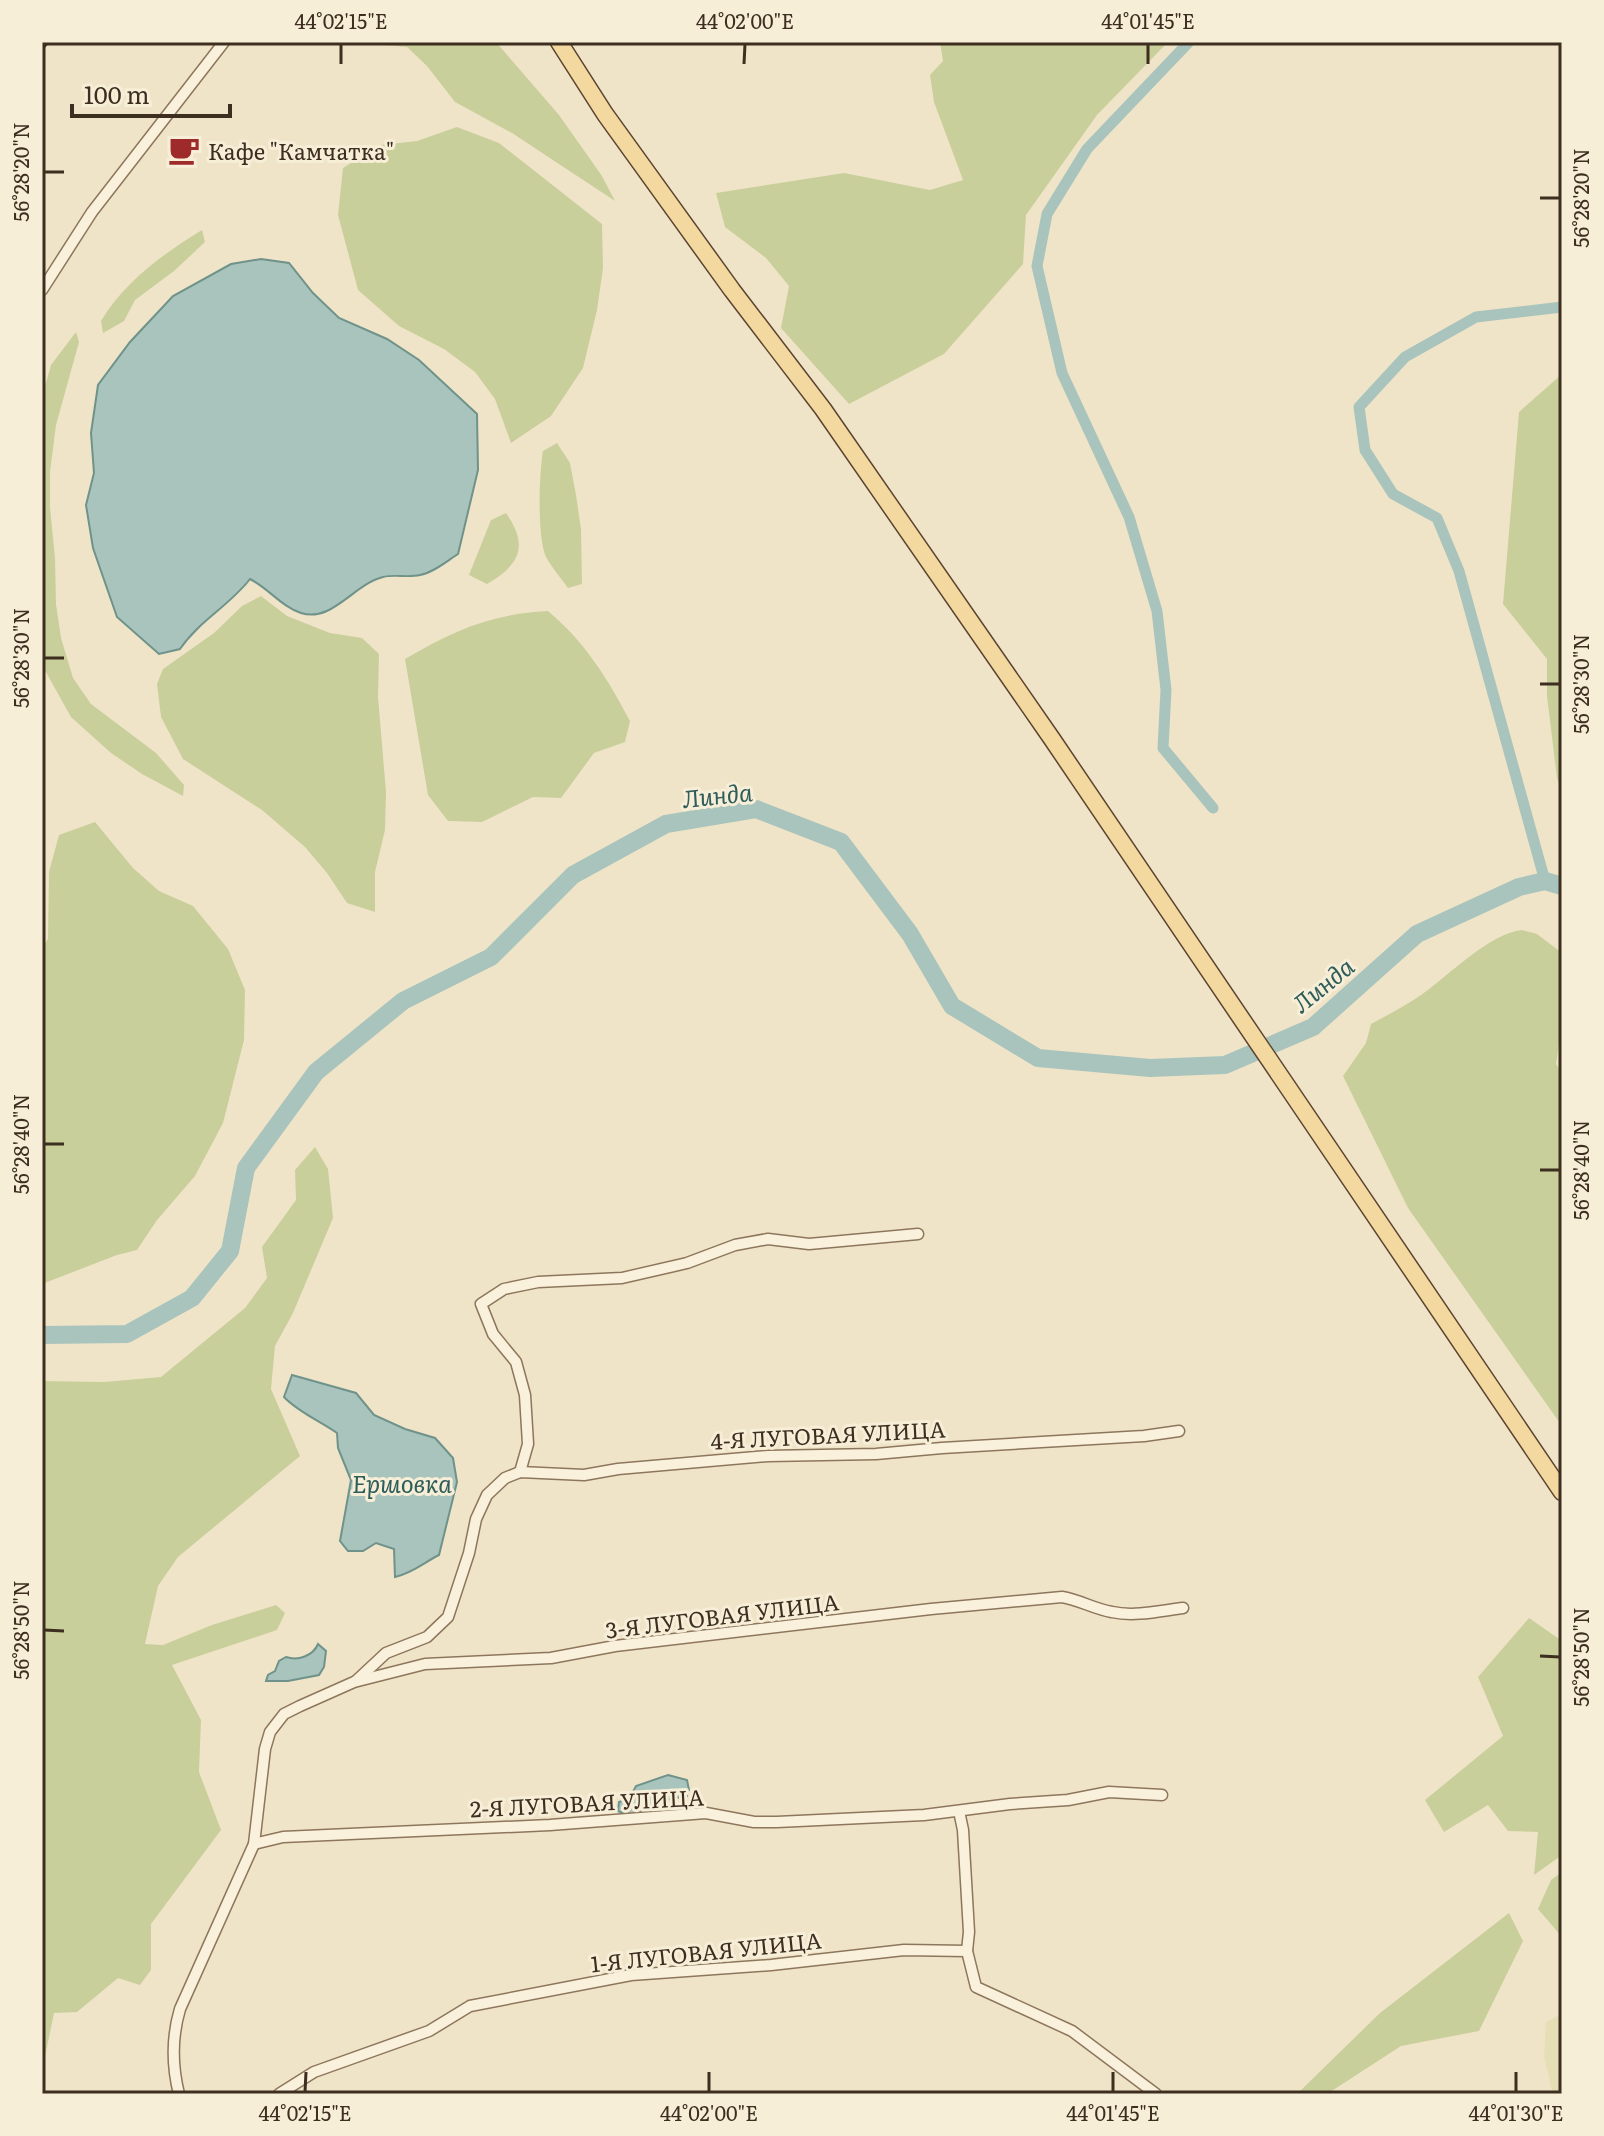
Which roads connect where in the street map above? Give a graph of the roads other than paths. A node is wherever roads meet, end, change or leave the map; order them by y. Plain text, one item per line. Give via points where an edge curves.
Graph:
1 (224, 42) edge
2 (559, 42) edge
3 (42, 290) edge
4 (918, 1234) dead end
5 (1179, 1431) dead end
6 (520, 1472) junction
7 (1562, 1492) edge
8 (1183, 1608) dead end
9 (354, 1682) junction
10 (1162, 1795) dead end
11 (959, 1811) junction
12 (254, 1844) junction
13 (967, 1951) junction
14 (179, 2094) edge
15 (279, 2094) edge
16 (1156, 2094) edge

1 - 3 street via 92,212
2 - 7 main road via 605,114 876,484
4 - 6 street via 809,1244 768,1239 622,1278 504,1289 481,1304 493,1334 516,1362 525,1395 528,1444
5 - 6 street, 4-Я ЛУГОВАЯ УЛИЦА via 876,1454 768,1456 584,1475
6 - 9 street via 487,1495 448,1617 427,1637 386,1653
8 - 9 street, 3-Я ЛУГОВАЯ УЛИЦА via 1115,1613 1062,1597 615,1646 551,1658 425,1664
9 - 12 street, 3-Я ЛУГОВАЯ УЛИЦА via 274,1723 265,1749
10 - 11 street, 2-Я ЛУГОВАЯ УЛИЦА via 1109,1792
11 - 12 street, 2-Я ЛУГОВАЯ УЛИЦА via 777,1822 706,1813 283,1837
11 - 13 street
12 - 14 street via 175,2025
13 - 15 street, 1-Я ЛУГОВАЯ УЛИЦА via 904,1950 631,1975 470,2006 429,2031 314,2072
13 - 16 street via 976,1987 1072,2031

